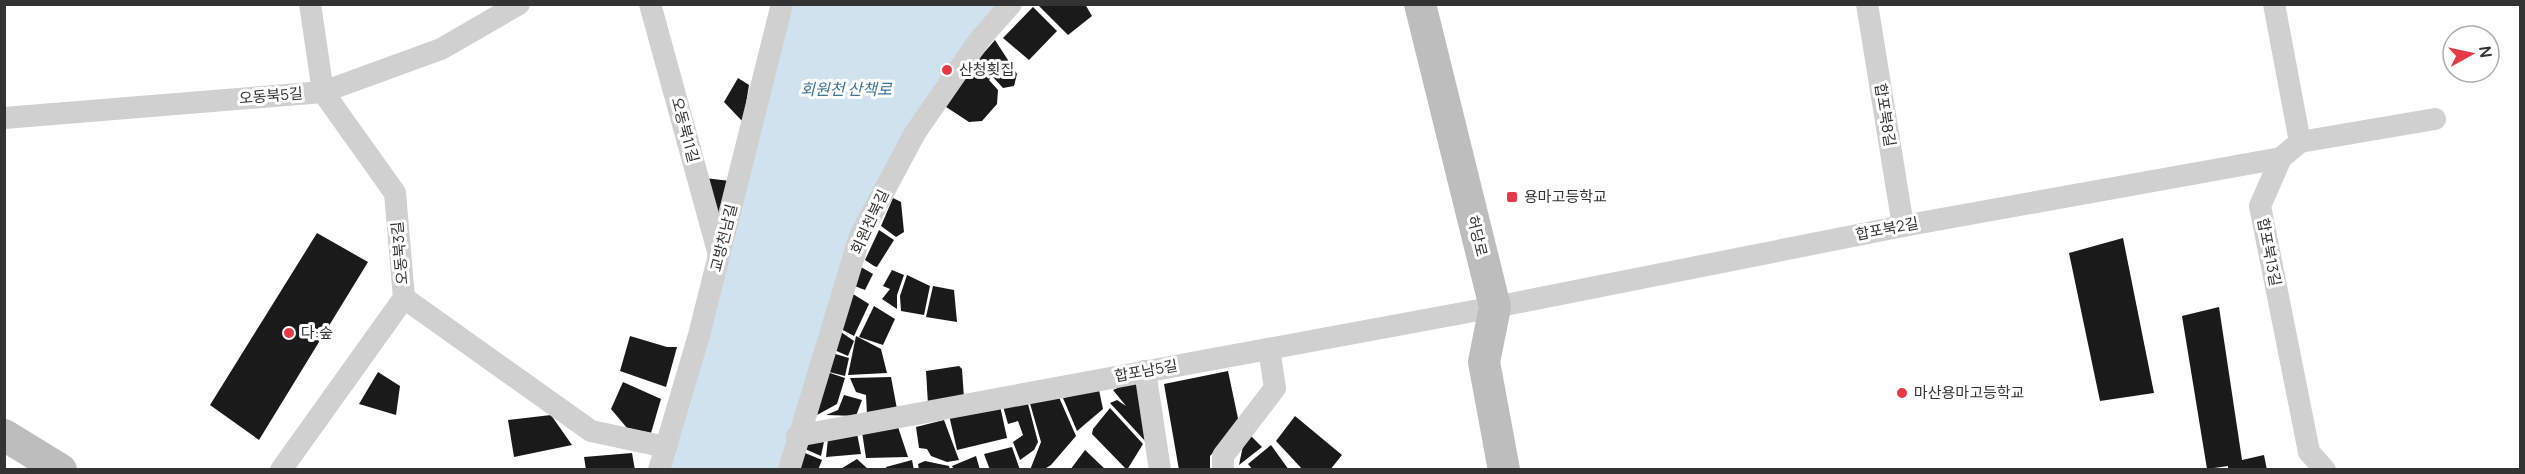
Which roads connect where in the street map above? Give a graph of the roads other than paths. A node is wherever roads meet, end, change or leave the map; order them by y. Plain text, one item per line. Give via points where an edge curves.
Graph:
1 (310, 4) edge
2 (519, 4) edge
3 (650, 4) edge
4 (782, 4) edge
5 (1011, 4) edge
6 (1420, 4) edge
7 (1867, 4) edge
8 (2274, 4) edge
9 (323, 92) junction
10 (4, 118) edge
11 (2435, 119) dead end
12 (2300, 142) junction
13 (2281, 158) junction
14 (1903, 226) junction
15 (720, 256) junction
16 (404, 298) junction
17 (1495, 307) junction
18 (1269, 349) junction
19 (1145, 371) junction
20 (4, 435) edge
21 (798, 436) junction
22 (666, 447) junction
23 (61, 470) edge
24 (281, 470) edge
25 (659, 470) edge
26 (789, 470) edge
27 (1161, 470) edge
28 (1223, 470) edge
29 (1504, 470) edge
30 (2325, 470) edge

1 - 9 street
2 - 9 street, 오동북5길 via 441,49
3 - 15 street, 오동북11길
4 - 15 street, 교방천남길
5 - 21 street, 회원천북길 via 980,39 915,133 860,236
6 - 17 main road, 허당로
7 - 14 street, 합포북8길
8 - 12 street
9 - 10 street, 오동북5길
9 - 16 street, 오동북3길 via 395,193
11 - 12 street
12 - 13 street, 합포북13길
13 - 14 street, 합포북2길
13 - 30 street, 합포북13길 via 2260,206 2309,452
14 - 17 street, 합포북2길
15 - 22 street, 교방천남길
16 - 22 street via 591,431
16 - 24 street, 오동북3길
17 - 18 street, 합포남5길
17 - 29 main road, 허당로 via 1484,362
18 - 19 street, 합포남5길
18 - 28 street via 1275,388 1224,456
19 - 21 street, 합포남5길
19 - 27 street
20 - 23 main road
21 - 26 street, 회원천북길
22 - 25 street, 교방천남길

